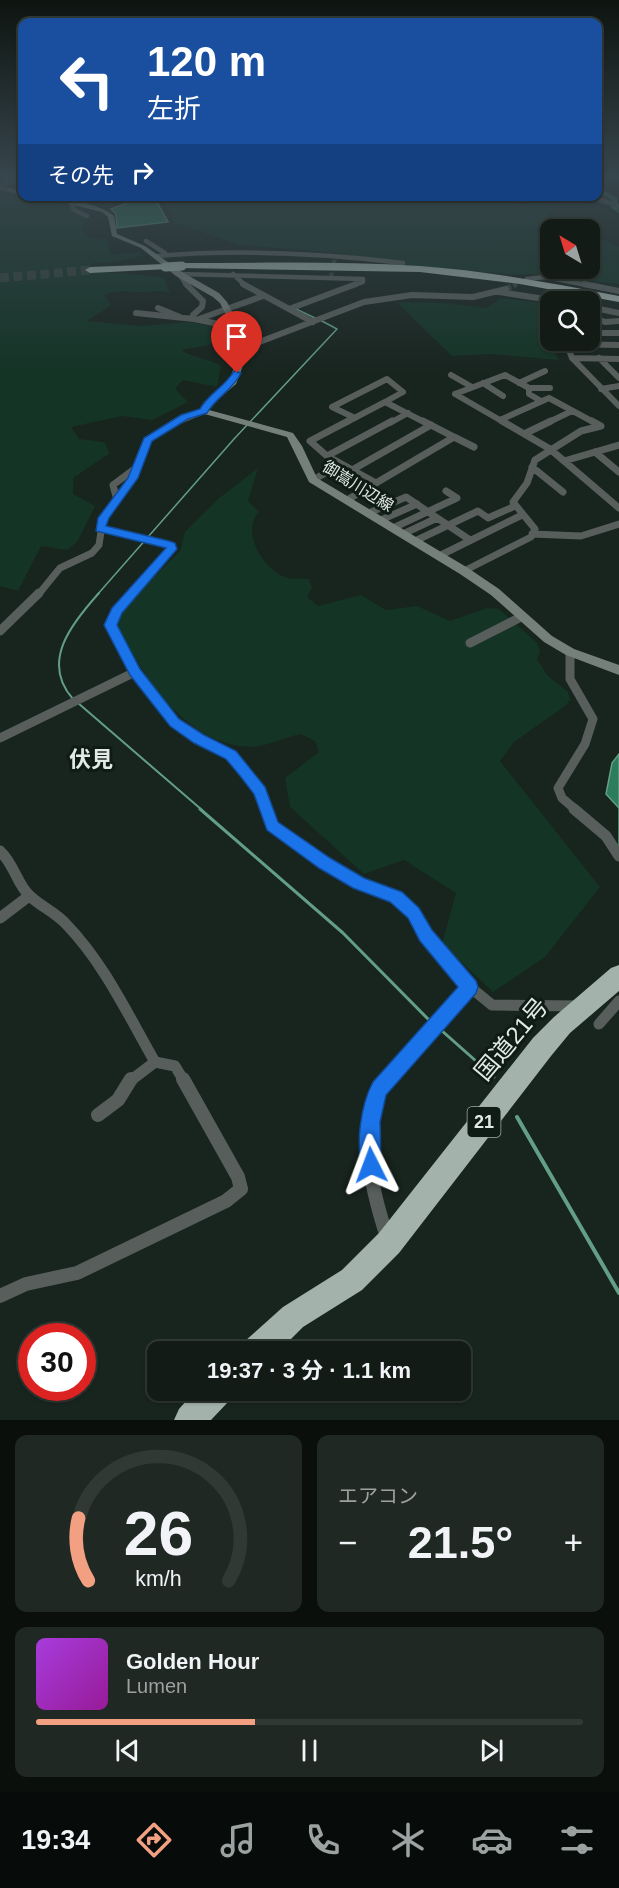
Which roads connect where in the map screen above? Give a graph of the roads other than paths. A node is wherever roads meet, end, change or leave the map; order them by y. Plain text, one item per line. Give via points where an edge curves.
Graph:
1 (132, 242) edge
2 (147, 242) edge
3 (161, 255) junction
4 (403, 263) dead end
5 (204, 266) junction
6 (90, 270) tunnel mouth
7 (180, 270) junction
8 (233, 274) junction
9 (526, 279) tunnel mouth
10 (579, 284) junction
11 (619, 286) edge
12 (506, 290) tunnel mouth
13 (619, 291) edge
14 (499, 292) junction
15 (263, 296) junction
16 (540, 298) edge
17 (619, 299) edge
18 (619, 306) edge
19 (158, 308) dead end
20 (226, 308) junction
21 (289, 309) junction
22 (600, 309) edge
23 (136, 313) dead end
24 (619, 313) edge
25 (183, 319) junction
26 (196, 319) junction
27 (600, 320) edge
28 (619, 321) edge
29 (313, 322) junction
30 (605, 322) junction
31 (238, 328) junction
32 (600, 333) edge
33 (617, 333) edge
34 (600, 344) edge
35 (619, 345) edge
36 (246, 347) junction
37 (569, 351) edge
38 (572, 358) junction
39 (599, 358) junction
40 (619, 359) edge
41 (545, 371) dead end
42 (451, 375) dead end
43 (619, 378) edge
44 (483, 383) junction
45 (519, 383) junction
46 (619, 386) edge
47 (472, 387) junction
48 (529, 388) junction
49 (550, 388) dead end
50 (601, 389) junction
51 (503, 396) dead end
52 (541, 401) junction
53 (385, 402) junction
54 (619, 406) edge
55 (204, 411) junction
56 (572, 411) junction
57 (408, 413) junction
58 (355, 418) junction
59 (500, 420) junction
60 (430, 425) junction
61 (524, 434) junction
62 (454, 437) junction
63 (619, 445) edge
64 (474, 447) dead end
65 (550, 449) junction
66 (595, 452) junction
67 (327, 456) junction
68 (564, 460) junction
69 (341, 464) junction
70 (137, 467) junction
71 (532, 467) junction
72 (352, 470) junction
73 (619, 472) edge
74 (313, 480) junction
75 (376, 483) junction
76 (446, 491) dead end
77 (563, 492) dead end
78 (117, 500) junction
79 (347, 500) junction
80 (417, 504) junction
81 (515, 506) junction
82 (619, 508) edge
83 (428, 512) junction
84 (369, 513) junction
85 (522, 515) junction
86 (437, 518) junction
87 (381, 520) junction
88 (619, 524) edge
89 (448, 526) junction
90 (100, 528) junction
91 (398, 531) junction
92 (532, 534) junction
93 (470, 540) junction
94 (415, 541) junction
95 (439, 556) junction
96 (464, 571) junction
97 (521, 617) junction
98 (0, 631) edge
99 (470, 643) dead end
100 (570, 652) junction
101 (619, 670) edge
102 (135, 672) junction
103 (0, 738) edge
104 (0, 851) edge
105 (619, 856) edge
106 (29, 896) junction
107 (0, 918) edge
108 (619, 976) edge
109 (470, 987) junction
110 (619, 1001) edge
111 (591, 1015) junction
112 (155, 1062) junction
113 (98, 1115) dead end
114 (389, 1243) junction
115 (0, 1296) edge
116 (268, 1341) edge
117 (208, 1401) edge
118 (190, 1420) edge

1 - 3 main road
2 - 3 street
3 - 4 street via 217,251
3 - 7 main road
5 - 7 highway
5 - 17 highway via 422,270 508,279
5 - 18 highway via 392,274
6 - 7 highway, bridge
7 - 8 street
7 - 20 main road via 216,295
7 - 26 street via 186,285 202,301 202,307 193,315
8 - 15 street
8 - 21 street via 363,279
9 - 10 street via 545,277
10 - 11 street
10 - 13 street
12 - 14 street
14 - 16 street
14 - 29 street via 474,297 412,295 378,299
15 - 20 street
15 - 21 street
19 - 25 street
20 - 26 street
20 - 31 main road
21 - 29 street
22 - 24 street
23 - 25 street
25 - 26 street
26 - 31 street
27 - 30 street
28 - 30 street
29 - 36 street
30 - 33 street
31 - 36 main road
32 - 33 street
34 - 35 street
36 - 55 main road via 232,384
37 - 38 street
38 - 39 street
38 - 50 street
39 - 40 street
39 - 43 street
41 - 45 street
42 - 47 street
44 - 45 street via 505,375
44 - 47 street
44 - 51 street
45 - 48 street
46 - 50 street
47 - 59 street via 455,394
48 - 49 street
48 - 52 street via 529,394
50 - 54 street
52 - 56 street via 549,398
52 - 59 street
53 - 57 street
53 - 58 street
53 - 58 street via 403,392 387,379 332,407
55 - 70 street via 184,417 147,440
55 - 74 main road, 御嵩川辺線 via 290,435 298,445 305,471
56 - 61 street
56 - 65 street via 600,428 581,431
57 - 60 street
57 - 67 street
58 - 67 street via 310,441
59 - 61 street
60 - 62 street
60 - 72 street
61 - 65 street
62 - 64 street
62 - 75 street
63 - 66 street
65 - 68 street
65 - 71 street
66 - 68 street
66 - 73 street
67 - 69 street
68 - 82 street
69 - 72 street
69 - 74 street
70 - 78 street
70 - 78 street via 113,485
71 - 77 street
71 - 81 street via 527,483 513,502
72 - 75 street
74 - 79 main road, 御嵩川辺線
75 - 79 street
76 - 83 street via 457,498
78 - 90 street
79 - 84 main road, 御嵩川辺線
80 - 83 street
80 - 84 street via 406,497
80 - 87 street
81 - 85 street
81 - 89 street via 488,518 478,511
83 - 86 street
83 - 91 street
84 - 87 main road, 御嵩川辺線
85 - 92 street via 535,529
85 - 93 street
86 - 89 street
86 - 91 street
87 - 91 main road, 御嵩川辺線
88 - 92 street via 581,536
89 - 93 street
89 - 94 street
90 - 98 street via 99,545 93,553 60,568
90 - 102 street via 171,545 117,611 111,625
91 - 94 main road, 御嵩川辺線
92 - 96 street
93 - 95 street
94 - 95 main road, 御嵩川辺線
95 - 96 main road, 御嵩川辺線
96 - 97 main road, 御嵩川辺線 via 495,592
97 - 99 street
97 - 100 main road, 御嵩川辺線
100 - 101 main road, 御嵩川辺線
100 - 105 street via 570,679 593,719 585,744 558,788 562,798 606,836
102 - 103 street
102 - 109 street via 175,722 231,755 260,791 272,826 307,853 358,883 396,897
104 - 106 street via 11,861
106 - 107 street
106 - 112 street via 41,900 79,938
108 - 111 highway, 国道21号 / 21
109 - 111 street via 492,1005
109 - 114 street via 379,1088 374,1099 370,1159
110 - 111 street
111 - 114 highway, 国道21号 / 21 via 542,1047
112 - 113 street via 132,1078 128,1090 112,1108
112 - 115 street via 175,1066 238,1176 241,1189 226,1201 77,1273 26,1284
114 - 116 highway, 国道21号 / 21 via 352,1280 293,1317
117 - 118 highway

